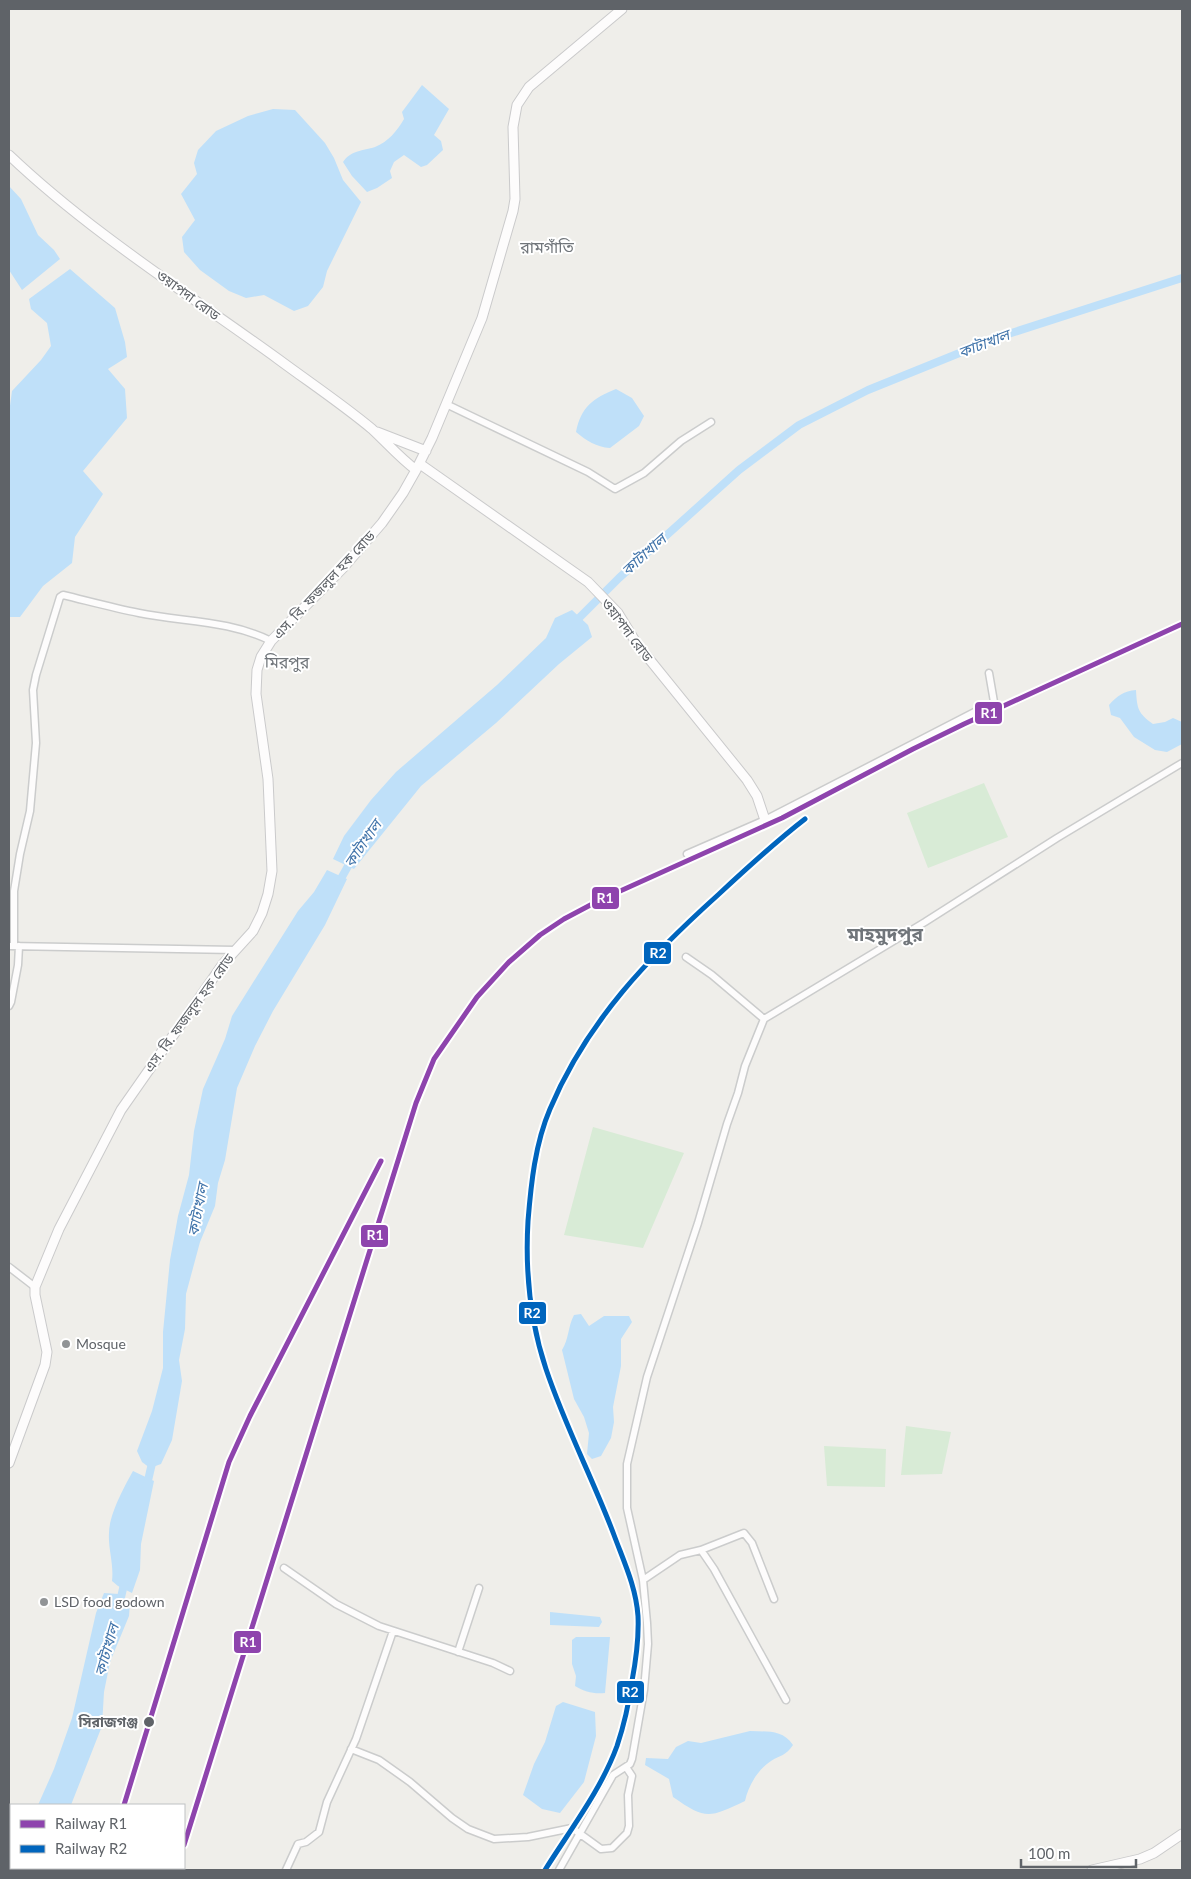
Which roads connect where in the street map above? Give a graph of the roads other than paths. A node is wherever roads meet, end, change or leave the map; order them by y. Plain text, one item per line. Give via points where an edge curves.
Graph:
1 (622, 9) edge
2 (9, 155) edge
3 (446, 404) junction
4 (711, 422) dead end
5 (372, 430) junction
6 (426, 451) junction
7 (418, 467) junction
8 (271, 641) junction
9 (989, 673) dead end
10 (1182, 763) edge
11 (765, 820) junction
12 (687, 854) dead end
13 (14, 946) edge
14 (234, 950) junction
15 (686, 956) dead end
16 (9, 1006) edge
17 (764, 1018) junction
18 (9, 1268) edge
19 (36, 1287) junction
20 (9, 1463) edge
21 (701, 1550) junction
22 (284, 1568) dead end
23 (644, 1580) junction
24 (479, 1588) dead end
25 (774, 1599) dead end
26 (392, 1631) junction
27 (458, 1652) junction
28 (510, 1671) dead end
29 (786, 1700) dead end
30 (351, 1749) junction
31 (626, 1767) junction
32 (581, 1834) junction
33 (1182, 1834) edge
34 (286, 1870) edge
35 (559, 1870) edge
36 (1092, 1870) edge

1 - 3 main road, এস. বি. ফজলুল হক রোড via 529,87 517,105 513,126 513,211 482,318
2 - 5 main road, ওয়াপদা রোড via 89,223
3 - 4 street via 588,472 615,489 644,472 681,441
3 - 6 main road, এস. বি. ফজলুল হক রোড
5 - 6 main road, ওয়াপদা রোড
5 - 7 main road, ওয়াপদা রোড via 404,461
6 - 7 main road, এস. বি. ফজলুল হক রোড
7 - 8 main road, এস. বি. ফজলুল হক রোড via 382,523 344,568
7 - 11 main road, ওয়াপদা রোড via 588,582 618,613 637,644 753,789
8 - 13 street via 232,626 139,614 60,597 33,690 36,743 30,812 14,891
8 - 14 main road, এস. বি. ফজলুল হক রোড via 256,670 256,694 268,779 272,871 268,894 254,931
9 - 11 street via 994,702
10 - 17 street
11 - 12 street
13 - 14 street
13 - 16 street via 18,965
14 - 19 main road, এস. বি. ফজলুল হক রোড via 121,1110 59,1230
15 - 17 street
17 - 23 street via 744,1066 698,1224 647,1377 627,1464 628,1508
18 - 19 street
19 - 20 main road, এস. বি. ফজলুল হক রোড via 47,1352
21 - 23 street via 680,1556
21 - 25 street via 744,1533 752,1543
21 - 29 street
22 - 26 street via 336,1604
23 - 31 street via 648,1644 644,1690 632,1759
24 - 27 street
26 - 27 street
26 - 30 street via 382,1668
27 - 28 street
30 - 32 street via 379,1760 468,1829 494,1838 528,1837 572,1828
30 - 34 street via 327,1802 318,1832 298,1844
31 - 32 street via 613,1775
31 - 32 street via 632,1776 627,1833 612,1848 601,1849
32 - 35 street
33 - 36 main road via 1154,1853

